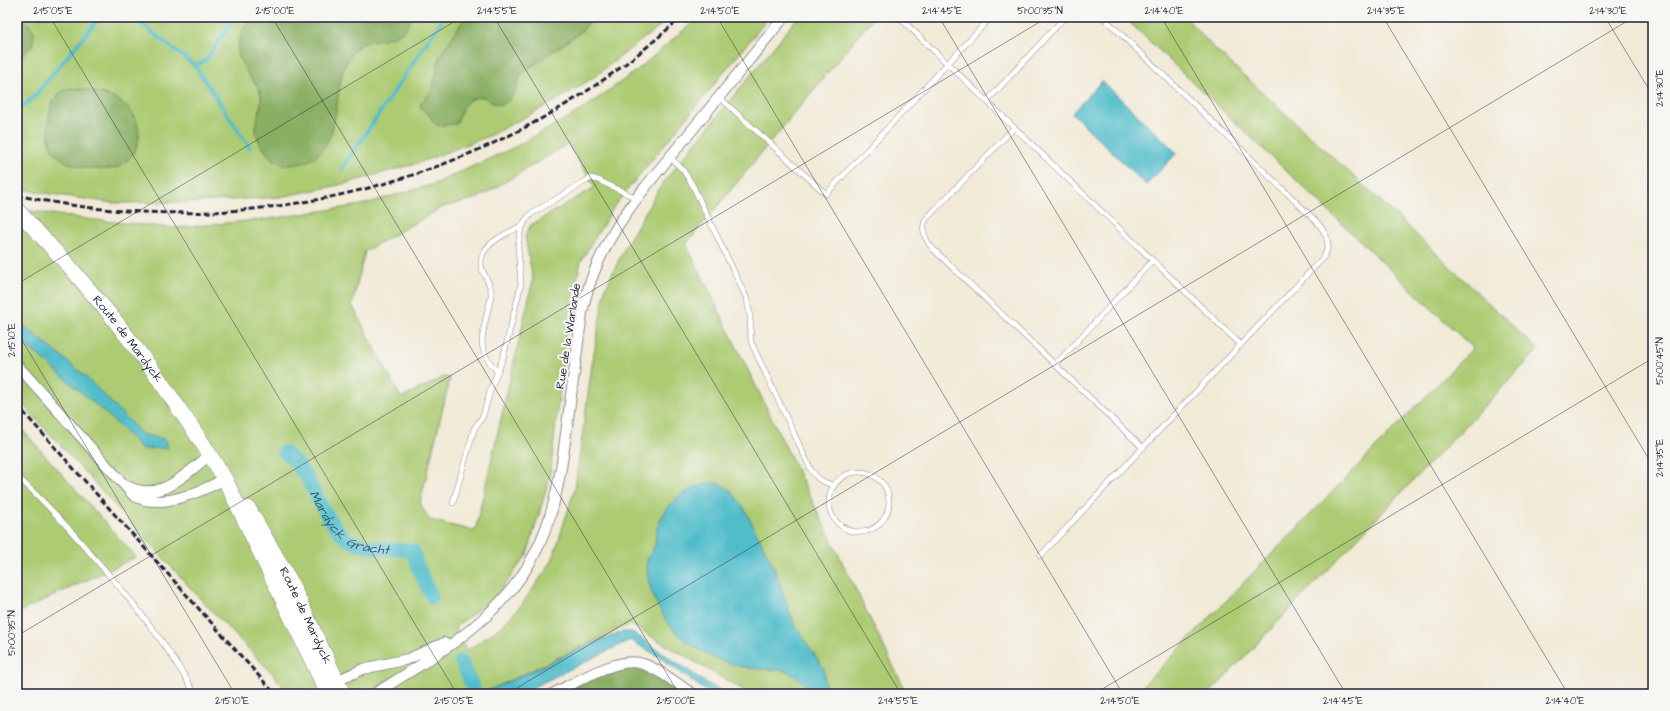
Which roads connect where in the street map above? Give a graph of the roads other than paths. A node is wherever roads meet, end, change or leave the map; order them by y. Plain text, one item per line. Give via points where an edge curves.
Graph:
1 (784, 17) edge
2 (899, 17) edge
3 (991, 17) edge
4 (1066, 17) edge
5 (1103, 17) edge
6 (948, 63) junction
7 (719, 97) junction
8 (987, 101) junction
9 (1014, 128) junction
10 (670, 157) junction
11 (636, 198) junction
12 (17, 210) edge
13 (522, 225) junction
14 (1152, 261) junction
15 (1241, 345) junction
16 (1056, 364) junction
17 (17, 365) edge
18 (497, 371) junction
19 (1143, 448) junction
20 (210, 455) junction
21 (17, 476) edge
22 (117, 479) junction
23 (225, 479) junction
24 (17, 483) edge
25 (26, 484) junction
26 (834, 486) junction
27 (453, 503) dead end
28 (1040, 556) dead end
29 (475, 625) junction
30 (333, 689) edge
31 (17, 690) edge
32 (23, 694) edge
33 (195, 694) edge
34 (374, 694) edge
35 (552, 694) edge
36 (693, 694) edge

1 - 7 street, Rue de la Warlande
2 - 6 lane
3 - 6 lane
4 - 8 lane
5 - 15 lane via 1317,222 1326,234 1328,246 1322,260
6 - 7 lane via 826,194
6 - 8 lane
7 - 10 street, Rue de la Warlande
8 - 9 lane
9 - 14 lane
9 - 16 lane via 926,219 924,232 933,249
10 - 11 street, Rue de la Warlande
10 - 26 lane via 684,170 692,184 747,299 751,342 814,475
11 - 13 lane via 598,180 587,179 532,214
11 - 29 street, Rue de la Warlande via 608,240 587,289 562,466 548,526 534,555 512,590
12 - 20 main road, Route de Mardyck via 80,278 124,332 163,384
13 - 18 lane via 518,244 520,288 503,358
13 - 18 lane via 490,244 481,259 482,272 492,292 481,342 485,359
14 - 15 lane
14 - 16 lane
15 - 19 lane
16 - 19 lane
17 - 22 street
18 - 27 lane via 483,416 474,429
19 - 28 lane
20 - 22 street via 170,486 156,491 137,490
20 - 23 main road, Route de Mardyck
21 - 25 lane
22 - 23 street via 134,496 146,501 193,494
23 - 30 main road, Route de Mardyck via 249,510 280,561
24 - 25 lane
25 - 33 lane via 57,515 135,605 170,653
26 - 26 lane via 829,500 830,510 834,519 845,529 864,532 874,528 884,518 888,509 888,494 877,478 868,474 853,473 840,479
29 - 30 street, Rue de la Warlande via 414,657 363,669
29 - 34 street, Rue de la Warlande via 435,656
31 - 32 lane
35 - 36 street via 614,664 631,661 649,666

